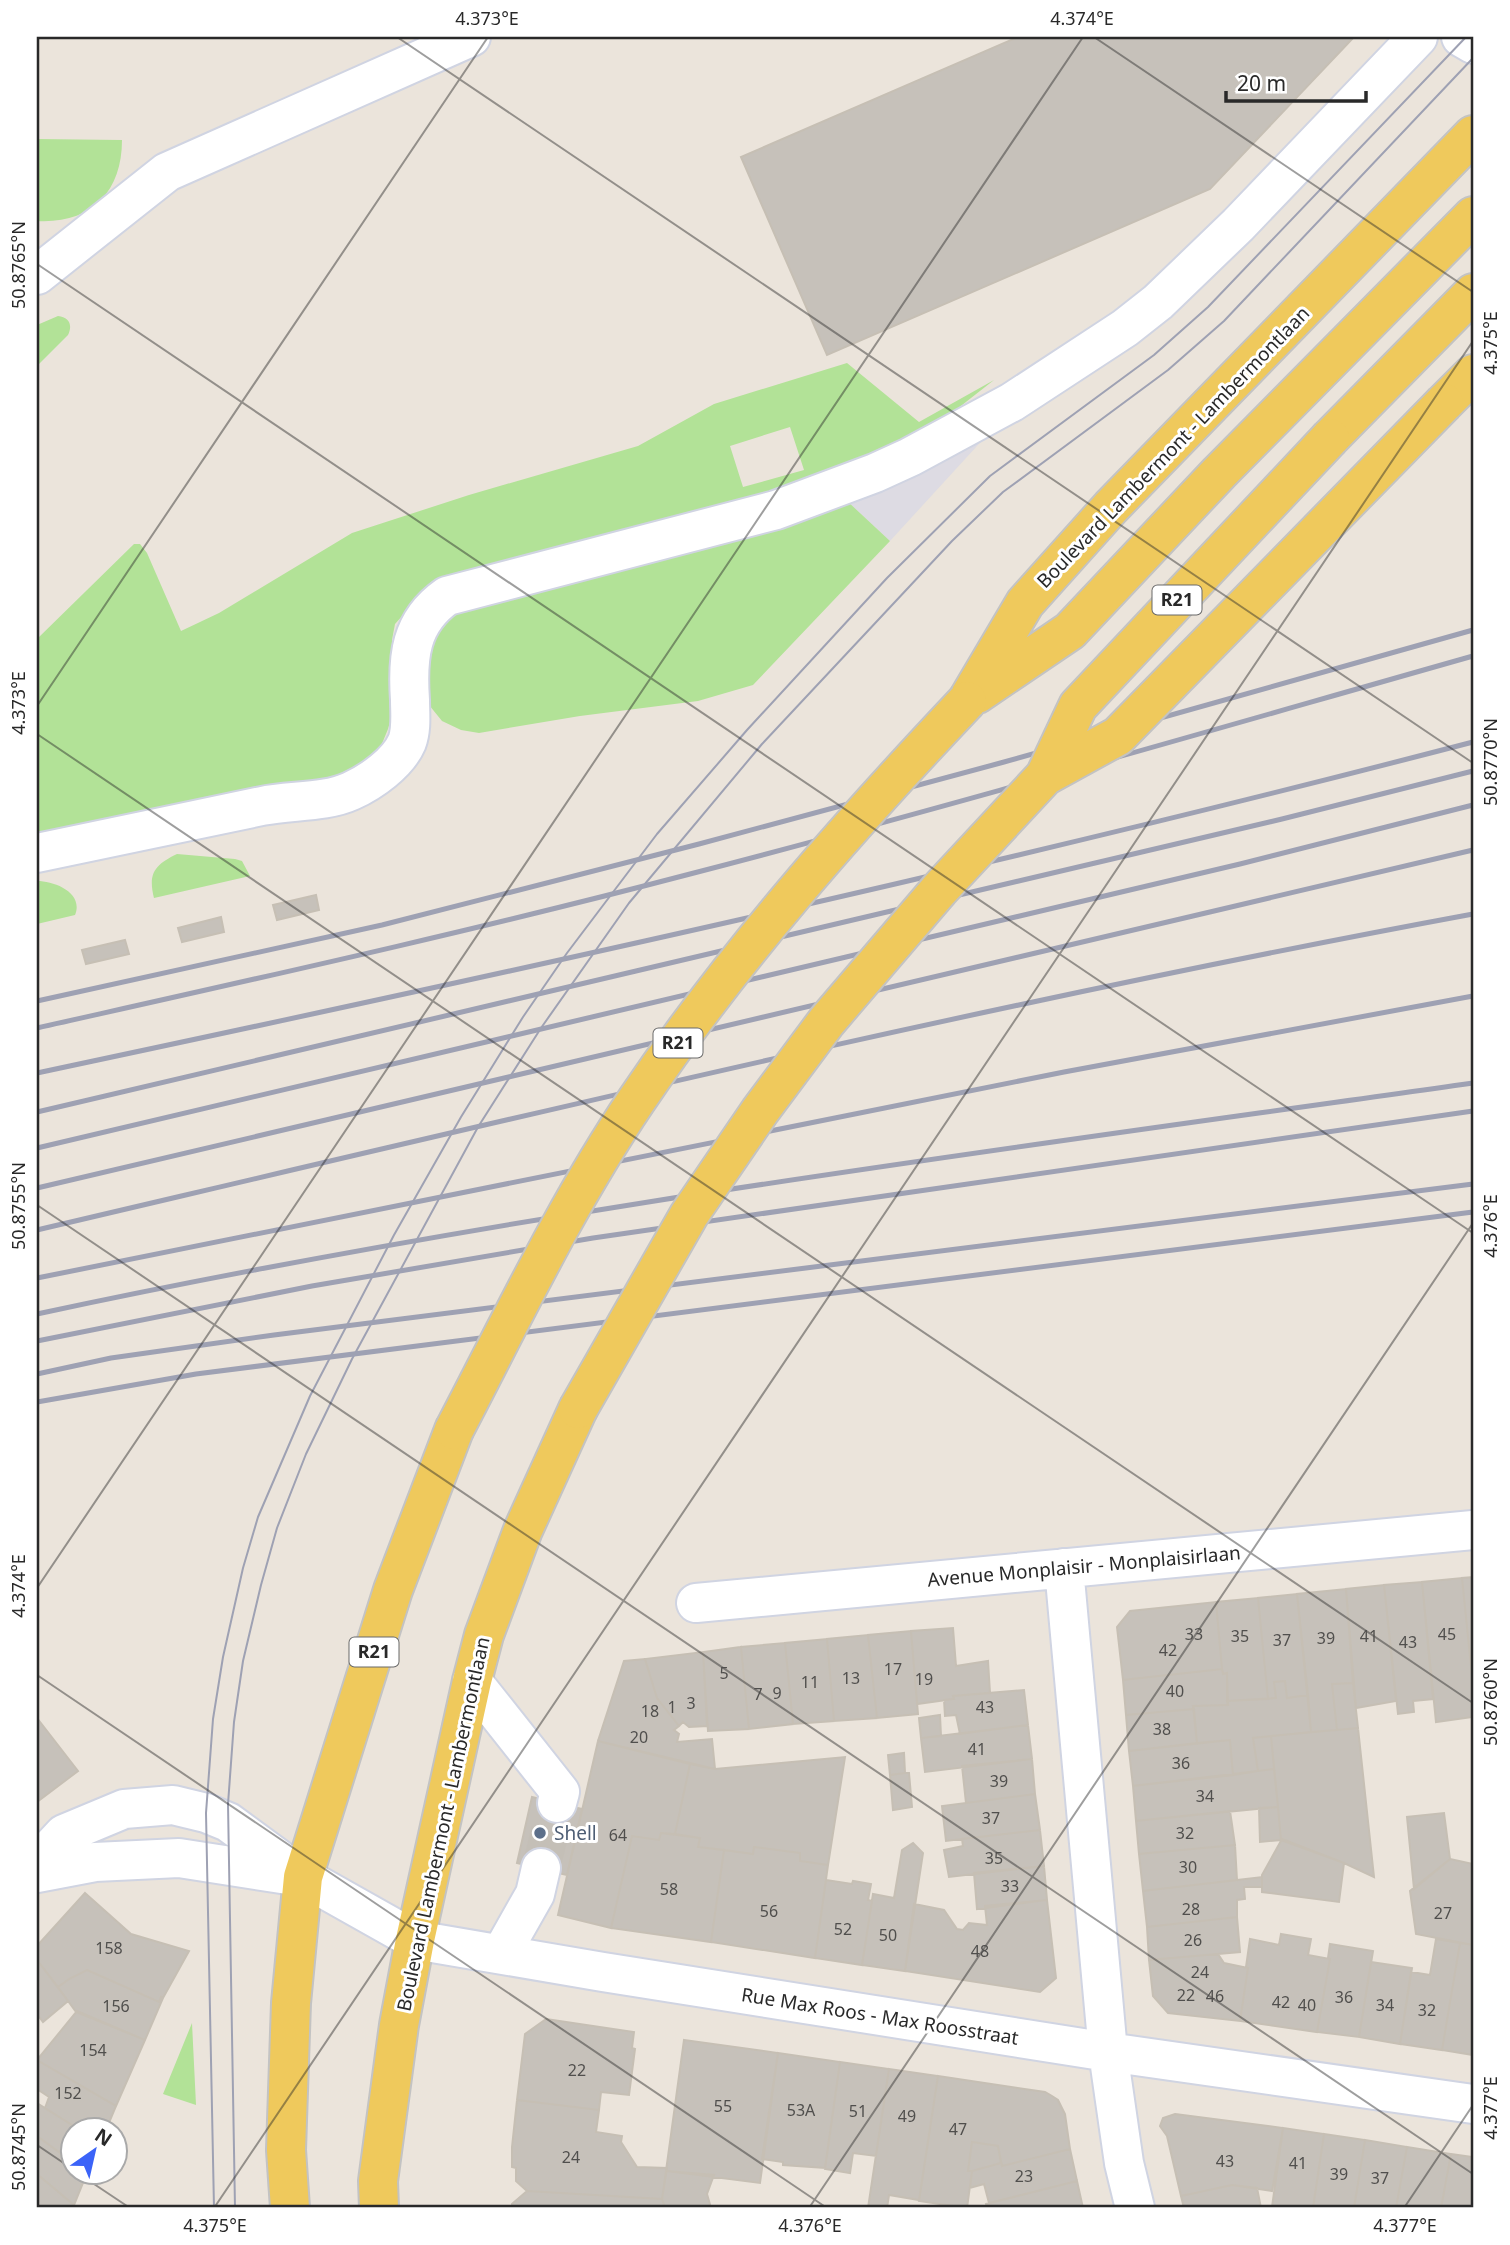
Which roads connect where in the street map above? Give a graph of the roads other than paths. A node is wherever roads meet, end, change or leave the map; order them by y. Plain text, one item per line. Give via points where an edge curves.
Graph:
1 (471, 37) edge
2 (1418, 37) edge
3 (1461, 37) edge
4 (1473, 44) edge
5 (1473, 135) edge
6 (1473, 216) edge
7 (37, 275) edge
8 (1473, 293) edge
9 (1473, 374) edge
10 (967, 701) junction
11 (1045, 776) junction
12 (37, 853) edge
13 (1473, 1530) edge
14 (1064, 1569) junction
15 (696, 1603) dead end
16 (472, 1681) junction
17 (557, 1803) tunnel mouth
18 (37, 1863) edge
19 (541, 1868) tunnel mouth
20 (37, 1873) edge
21 (303, 1877) junction
22 (415, 1940) junction
23 (501, 1954) junction
24 (1108, 2052) junction
25 (1473, 2104) edge
26 (290, 2208) edge
27 (379, 2208) edge
28 (1135, 2208) edge

1 - 7 street via 167,172
2 - 12 street via 1158,302 1012,402 898,462 776,510 447,596 419,624 412,643 407,742 393,762 350,792
3 - 4 street
5 - 10 main road, Boulevard Lambermont - Lambermontlaan via 1111,507 1025,603
6 - 10 main road, R21 via 1070,631
8 - 11 main road, R21, bridge via 1078,706
9 - 11 main road, Boulevard Lambermont - Lambermontlaan, bridge via 1118,736
10 - 21 main road, Boulevard Lambermont - Lambermontlaan / R21, bridge via 822,859 723,980 636,1102 567,1214 454,1430 393,1590
11 - 16 main road, Boulevard Lambermont - Lambermontlaan / R21, bridge via 836,1011 689,1216 578,1409 523,1530
13 - 14 street, Avenue Monplaisir - Monplaisirlaan
14 - 15 street, Avenue Monplaisir - Monplaisirlaan
14 - 24 street
16 - 17 street via 559,1791
16 - 22 main road, Boulevard Lambermont - Lambermontlaan / R21
18 - 21 street via 64,1834 124,1809 173,1805 228,1822
19 - 23 street via 535,1894
20 - 21 street via 95,1862 179,1858
21 - 22 street, Rue Max Roos - Max Roosstraat
21 - 26 main road, Boulevard Lambermont - Lambermontlaan / R21 via 290,2003 286,2150
22 - 23 street, Rue Max Roos - Max Roosstraat
22 - 27 main road, Boulevard Lambermont - Lambermontlaan / R21 via 391,2070
23 - 24 street, Rue Max Roos - Max Roosstraat
24 - 25 street, Rue Max Roos - Max Roosstraat
24 - 28 street

